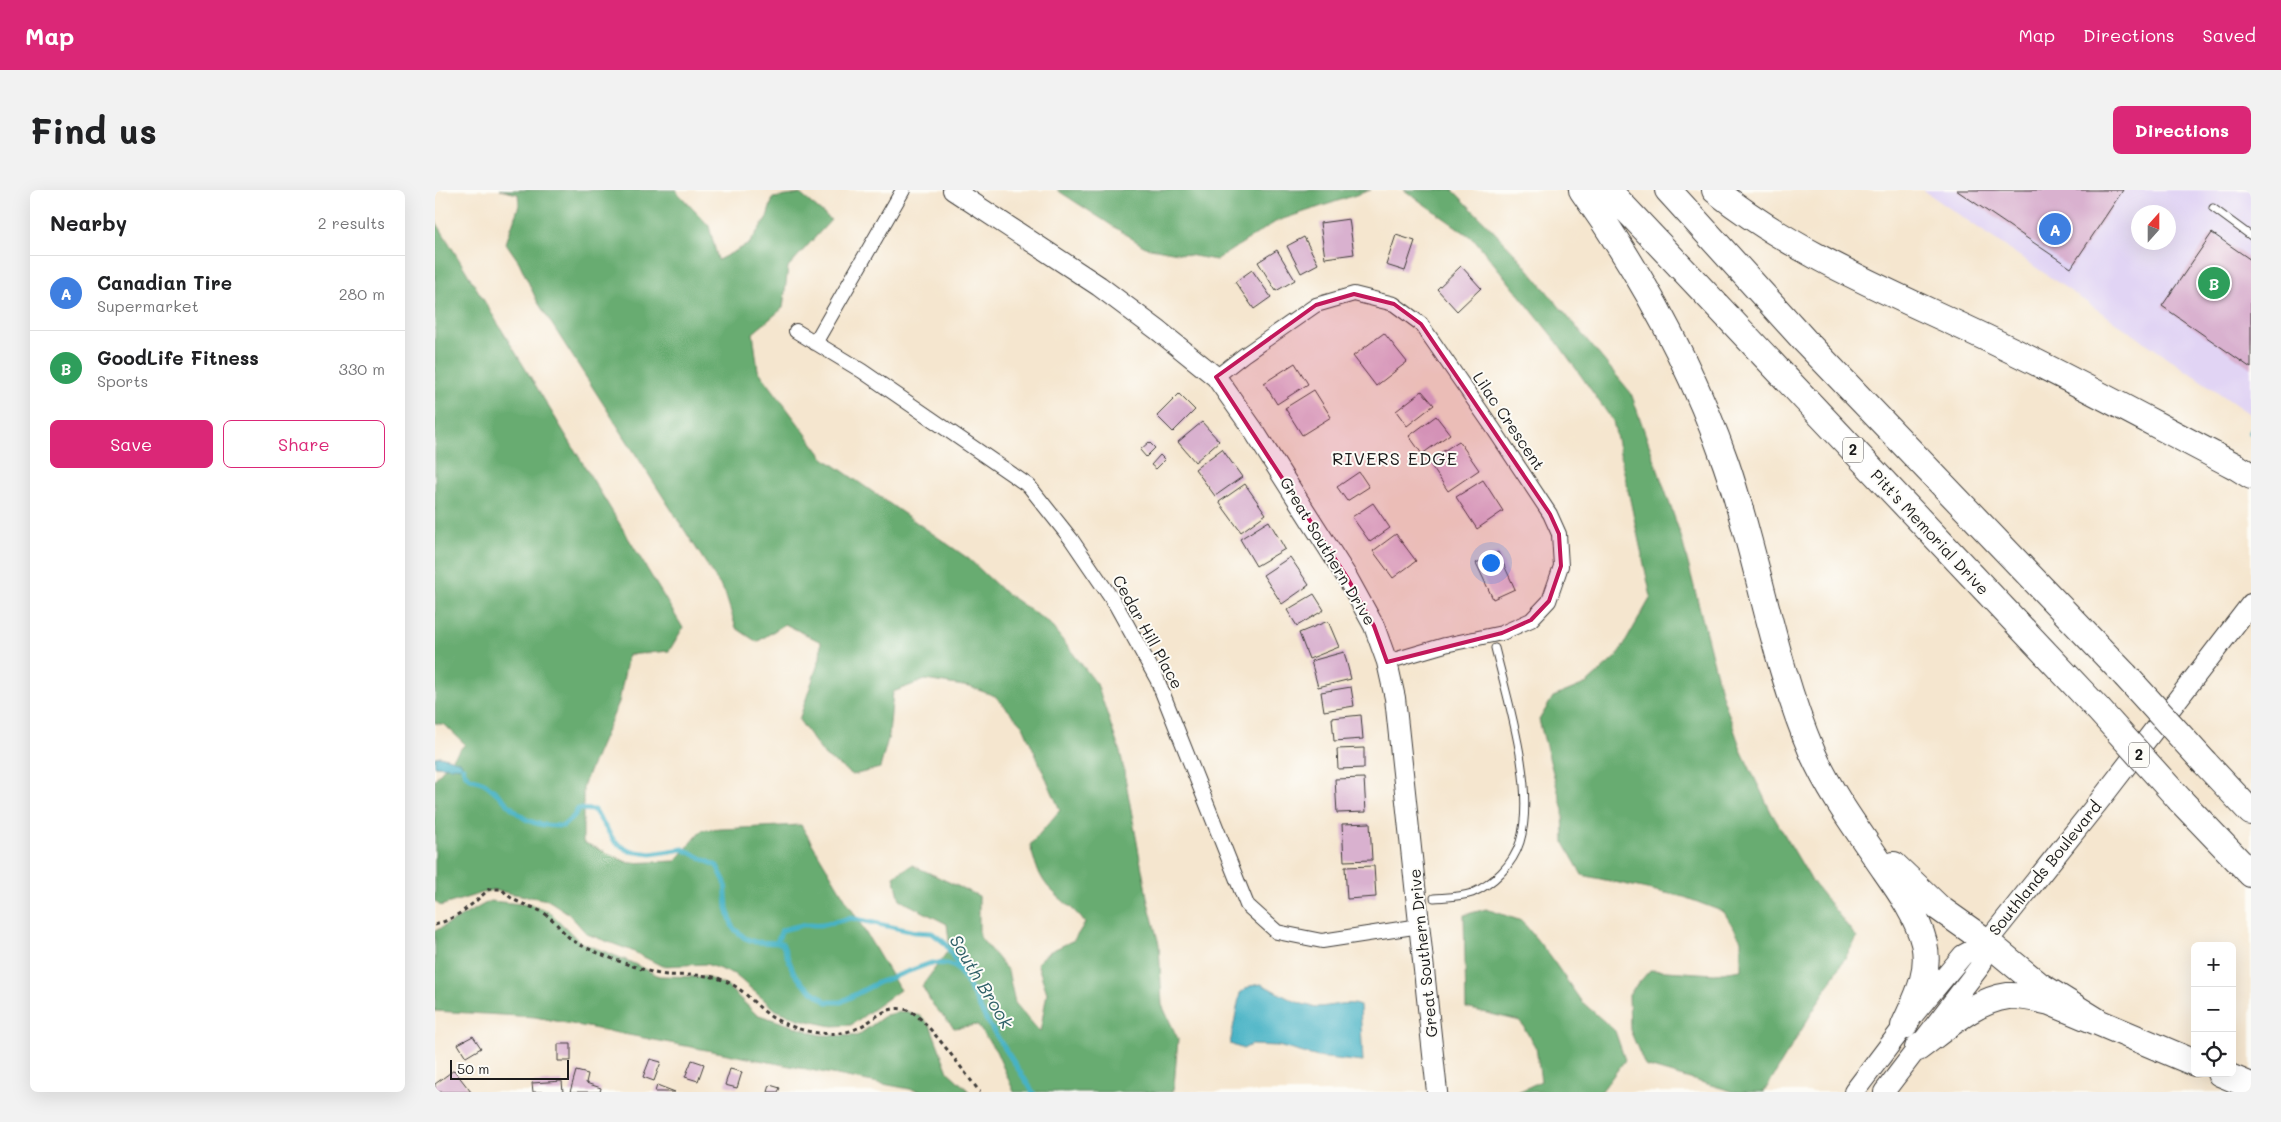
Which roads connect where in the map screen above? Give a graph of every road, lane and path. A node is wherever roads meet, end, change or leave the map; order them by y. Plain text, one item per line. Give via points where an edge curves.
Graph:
1 (903, 190) edge
2 (953, 190) edge
3 (1582, 190) edge
4 (1608, 190) edge
5 (1668, 190) edge
6 (1715, 190) edge
7 (2213, 208) dead end
8 (2251, 236) edge
9 (796, 331) dead end
10 (815, 343) junction
11 (1216, 377) junction
12 (2246, 471) edge
13 (2251, 604) edge
14 (1495, 648) dead end
15 (1387, 662) junction
16 (2251, 812) edge
17 (1851, 819) junction
18 (2251, 874) edge
19 (1434, 898) dead end
20 (435, 925) edge
21 (1420, 926) junction
22 (1987, 942) junction
23 (2097, 1021) junction
24 (1904, 1026) junction
25 (1918, 1048) junction
26 (2191, 1061) edge
27 (2230, 1077) edge
28 (2251, 1086) edge
29 (980, 1092) edge
30 (1437, 1092) edge
31 (1854, 1092) edge
32 (1884, 1092) edge

1 - 10 street
2 - 11 street, Great Southern Drive via 1099,286
3 - 17 highway via 1664,325 1707,416 1726,465 1801,720 1826,780
4 - 18 highway, Pitt's Memorial Drive / 2, bridge
5 - 16 highway, bridge via 1805,340 2125,675
6 - 12 highway via 1779,234 1834,266 2003,346
7 - 8 lane
9 - 10 street, Cedar Hill Place
10 - 21 street, Cedar Hill Place via 1029,486 1071,539 1116,605 1157,679 1247,905 1277,932 1322,941
11 - 15 street, Great Southern Drive via 1347,576 1374,626
11 - 15 street, Lilac Crescent via 1244,354 1316,306 1354,294 1394,304 1421,324 1550,514 1559,534 1561,566 1549,601 1531,620 1502,633
13 - 22 street, Southlands Boulevard
14 - 19 lane via 1519,750 1525,801 1520,843 1500,876 1471,894
15 - 21 street, Great Southern Drive via 1395,698
17 - 22 highway via 1939,908
17 - 24 highway via 1901,894 1923,942 1926,954 1924,979
20 - 29 path via 463,913 489,889 502,890 511,900 557,921 569,938 581,946 656,973 716,977 739,988 773,1018 817,1033 843,1033 855,1030 890,1010 908,1011 929,1026
21 - 30 street, Great Southern Drive
22 - 23 highway via 2039,985
22 - 24 street, Southlands Boulevard via 1963,955
22 - 25 street, Southlands Boulevard via 1981,965
23 - 25 highway via 2050,1002 2008,996 1985,1003 1962,1016
23 - 26 highway
24 - 31 street, Southlands Boulevard
25 - 32 street, Southlands Boulevard
27 - 28 highway

